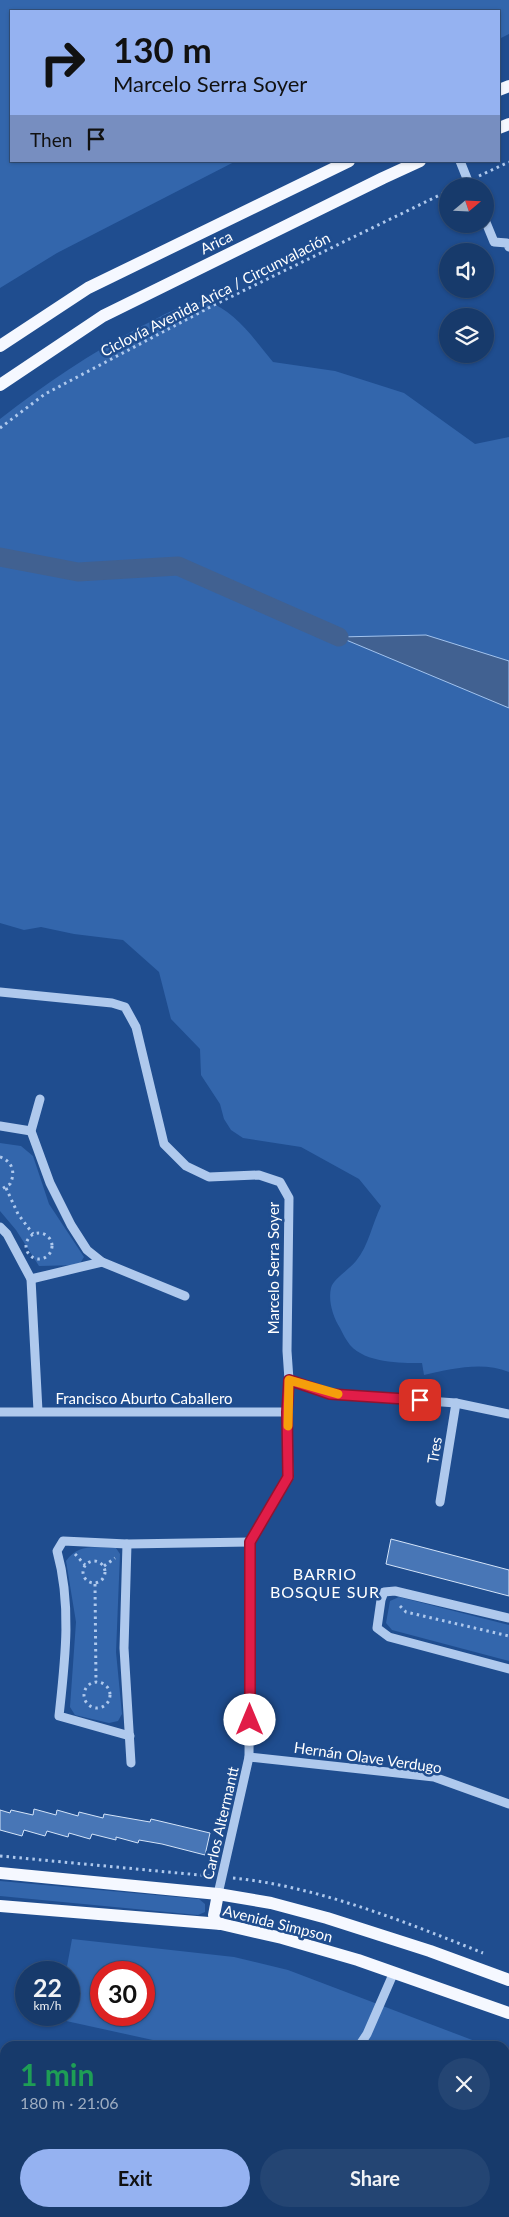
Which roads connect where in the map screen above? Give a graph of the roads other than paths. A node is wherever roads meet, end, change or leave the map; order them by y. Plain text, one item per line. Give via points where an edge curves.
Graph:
1 (347, 162) edge
2 (418, 162) edge
3 (460, 162) edge
4 (467, 178) edge
5 (490, 233) edge
6 (509, 247) edge
7 (0, 346) edge
8 (0, 385) edge
9 (0, 992) edge
10 (40, 1099) dead end
11 (0, 1126) edge
12 (31, 1131) junction
13 (0, 1226) edge
14 (102, 1262) junction
15 (31, 1279) junction
16 (185, 1296) dead end
17 (289, 1380) junction
18 (456, 1403) junction
19 (38, 1411) junction
20 (0, 1412) edge
21 (287, 1412) junction
22 (509, 1414) edge
23 (440, 1502) dead end
24 (250, 1542) junction
25 (127, 1544) junction
26 (509, 1618) edge
27 (509, 1670) edge
28 (130, 1736) junction
29 (249, 1757) junction
30 (131, 1763) dead end
31 (509, 1804) edge
32 (0, 1873) edge
33 (218, 1894) junction
34 (0, 1906) edge
35 (221, 1924) junction
36 (394, 1972) junction
37 (509, 1980) edge
38 (509, 2013) edge
39 (362, 2041) edge

1 - 7 main road, Arica via 88,288
2 - 8 main road, Arica via 103,316
3 - 4 street
5 - 6 street via 494,242 508,243
9 - 17 street, Marcelo Serra Soyer via 125,1007 136,1027 164,1144 186,1166 209,1177 259,1175 280,1182 289,1198 286,1351
10 - 12 street
11 - 12 street
12 - 14 street via 50,1183 71,1225 88,1250
13 - 15 street
14 - 15 street
14 - 16 street
15 - 19 street
17 - 18 street via 330,1394
17 - 21 street
18 - 22 street
18 - 23 street, Tres
19 - 20 street, Francisco Aburto Caballero
19 - 21 street, Francisco Aburto Caballero
21 - 24 street via 288,1477
24 - 25 street
24 - 29 street, Carlos Altermantt
25 - 28 street via 124,1648
25 - 28 street via 63,1541 57,1551 64,1576 67,1641 59,1716
26 - 27 street via 395,1591 384,1592 377,1628 389,1637
28 - 30 street
29 - 31 street, Hernán Olave Verdugo via 434,1778
29 - 33 street, Carlos Altermantt
32 - 33 main road, Avenida Simpson
33 - 35 main road via 214,1915 215,1922
33 - 37 main road, Avenida Simpson via 271,1903 327,1918
34 - 35 main road, Avenida Simpson
35 - 36 main road, Avenida Simpson via 282,1938
36 - 38 main road, Avenida Simpson
36 - 39 street

